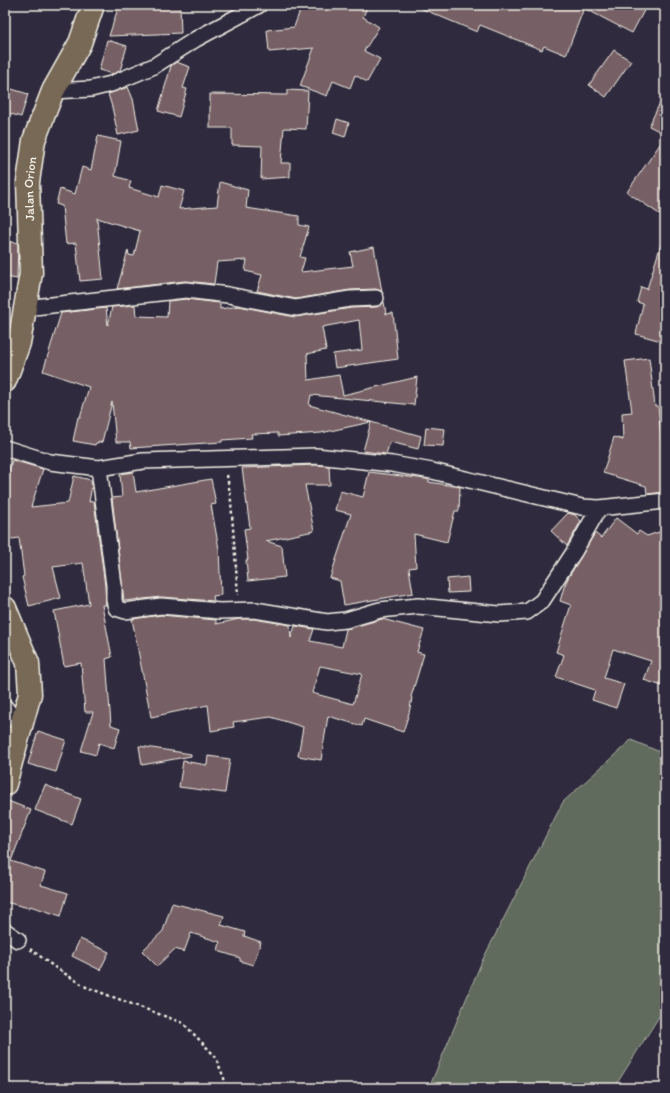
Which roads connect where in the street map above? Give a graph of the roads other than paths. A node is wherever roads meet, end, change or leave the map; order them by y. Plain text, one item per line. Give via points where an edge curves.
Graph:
1 (93, 5) edge
2 (259, 5) edge
3 (53, 91) junction
4 (376, 298) dead end
5 (25, 308) junction
6 (5, 381) edge
7 (5, 448) edge
8 (99, 468) junction
9 (665, 501) edge
10 (599, 508) junction
11 (5, 608) edge
12 (5, 707) edge
13 (21, 728) junction
14 (5, 784) edge
15 (5, 931) edge
16 (18, 940) road end

1 - 3 highway, Jalan Orion via 80,43
2 - 3 street via 196,39 154,66 111,84 91,89
3 - 5 highway, Jalan Orion via 34,140 28,182 32,273
4 - 5 street via 350,299 296,308 186,290
5 - 6 highway, Jalan Orion via 19,343
7 - 8 street via 50,462
8 - 10 street via 143,461 316,456 432,471 582,507
8 - 10 street via 114,600 116,608 125,611 161,606 220,611 255,610 327,622 346,620 380,610 418,606 499,614 527,612 542,601
9 - 10 street
11 - 13 highway via 28,663 30,694
12 - 13 street
13 - 14 highway
15 - 16 street

